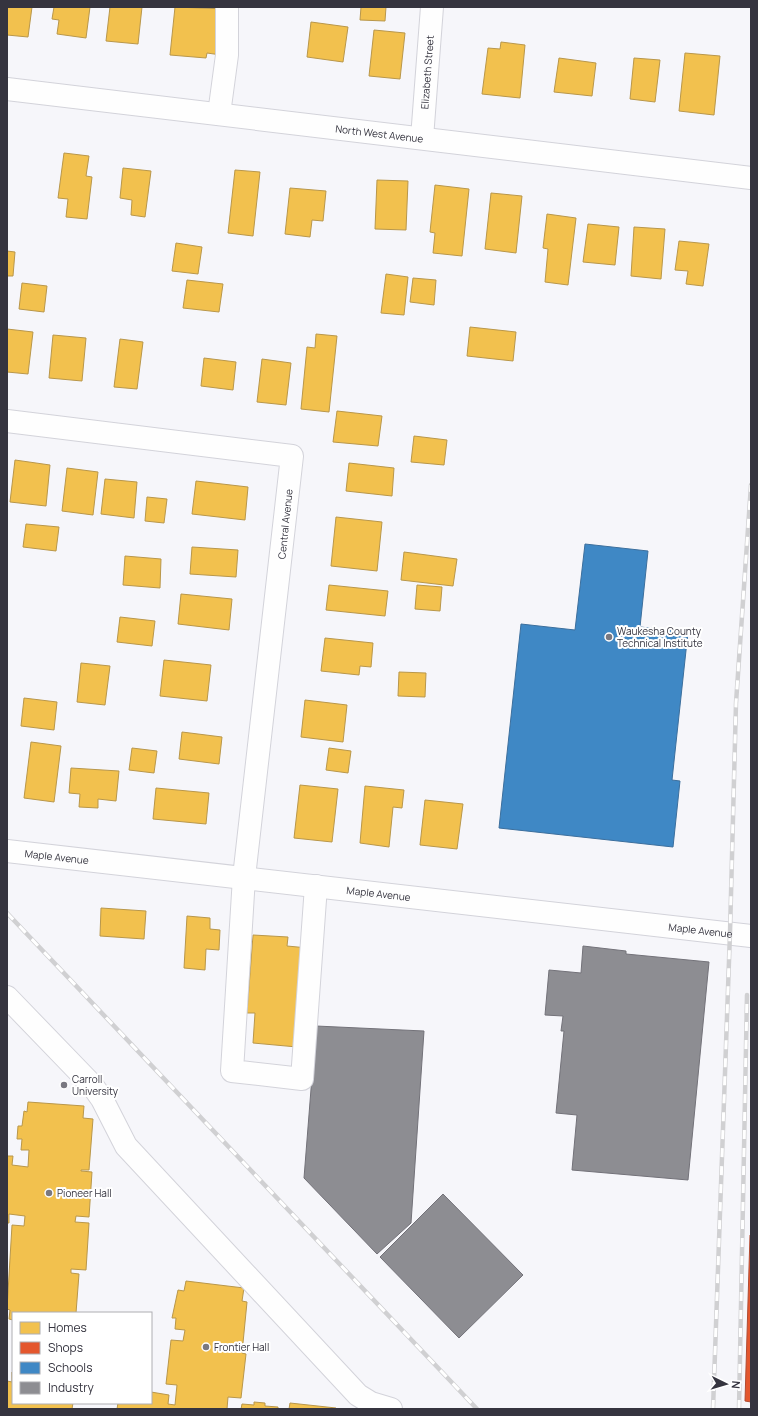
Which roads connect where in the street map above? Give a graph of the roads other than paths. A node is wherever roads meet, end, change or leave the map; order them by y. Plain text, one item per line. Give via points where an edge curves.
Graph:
1 (227, 7) edge
2 (432, 7) edge
3 (7, 89) edge
4 (219, 114) junction
5 (422, 138) junction
6 (751, 178) edge
7 (7, 421) edge
8 (7, 851) edge
9 (244, 877) junction
10 (316, 886) junction
11 (751, 936) edge
12 (7, 997) edge
13 (391, 1409) edge

1 - 4 street via 227,55
2 - 5 street, Elizabeth Street
3 - 4 street, North West Avenue
4 - 5 street, North West Avenue
5 - 6 street, North West Avenue
7 - 9 street, Central Avenue via 292,456
8 - 9 street, Maple Avenue
9 - 10 street, Maple Avenue
9 - 10 street via 232,1071 302,1079
10 - 11 street, Maple Avenue
12 - 13 street via 92,1085 126,1146 358,1395 371,1403

